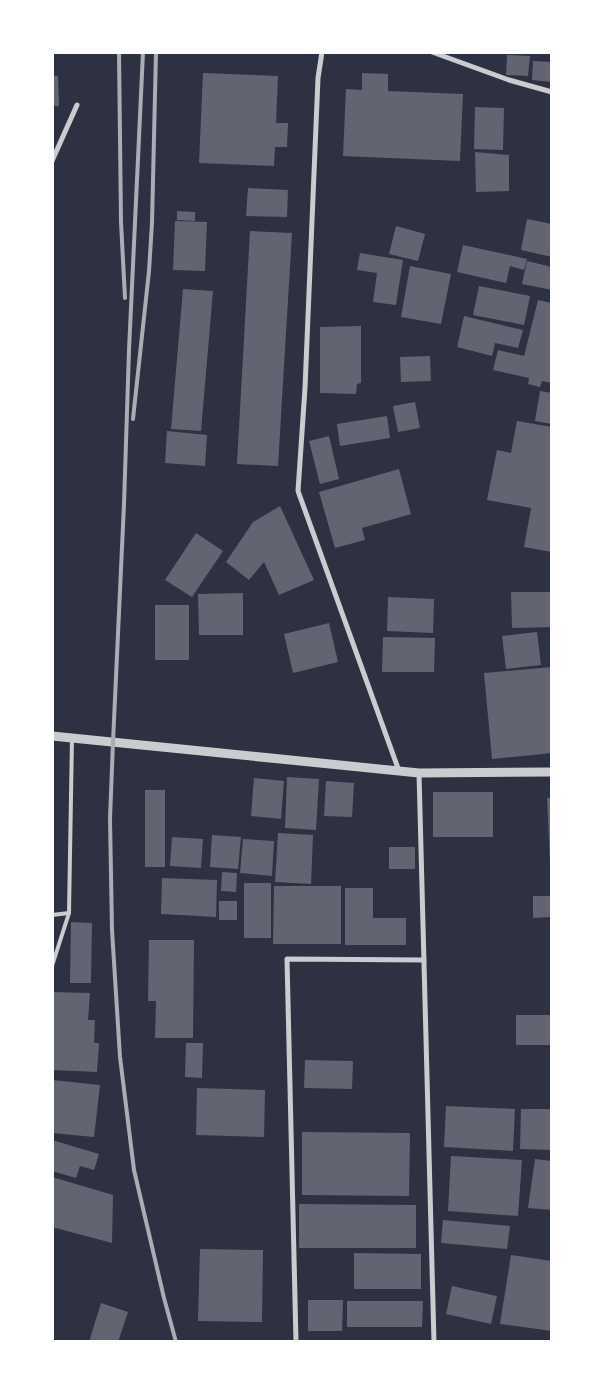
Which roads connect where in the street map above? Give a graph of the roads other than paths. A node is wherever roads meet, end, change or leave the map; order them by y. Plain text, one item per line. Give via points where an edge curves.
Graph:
1 (322, 52) edge
2 (432, 52) edge
3 (552, 92) edge
4 (77, 105) dead end
5 (52, 161) edge
6 (52, 736) edge
7 (72, 738) junction
8 (399, 771) junction
9 (552, 772) edge
10 (419, 773) junction
11 (69, 913) junction
12 (52, 915) edge
13 (424, 960) junction
14 (52, 966) edge
15 (296, 1342) edge
16 (434, 1342) edge

1 - 8 street via 318,78 306,379 298,491
2 - 3 street
4 - 5 street
6 - 7 street
7 - 8 street
7 - 11 lane
8 - 10 street
9 - 10 street
10 - 13 street
11 - 12 lane
11 - 14 lane
13 - 15 street via 288,959
13 - 16 street

